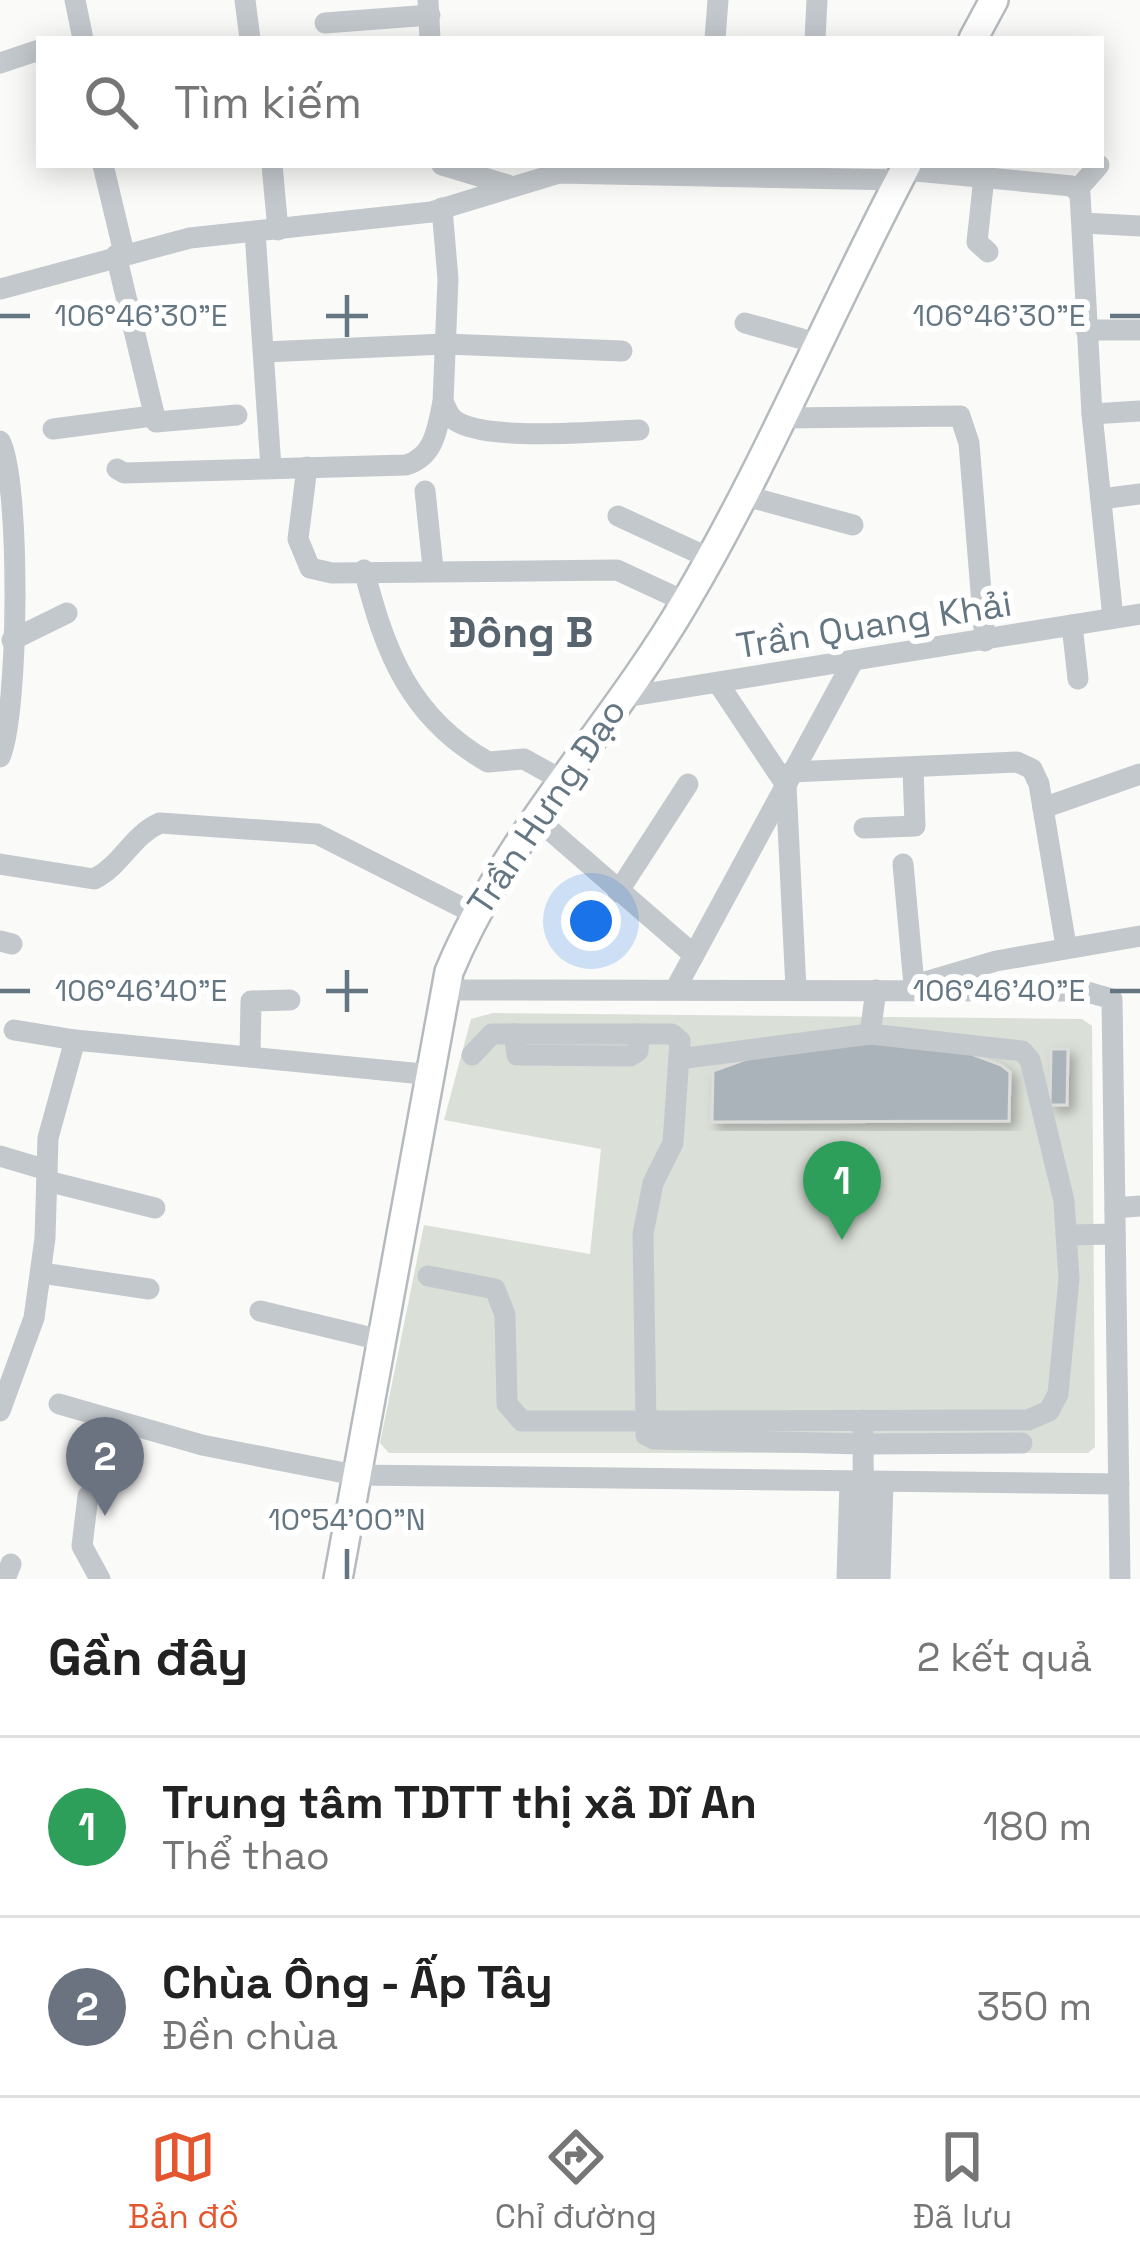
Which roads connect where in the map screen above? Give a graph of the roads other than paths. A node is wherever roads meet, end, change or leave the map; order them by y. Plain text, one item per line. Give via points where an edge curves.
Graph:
1 (75, 0) edge
2 (245, 0) edge
3 (718, 0) edge
4 (817, 0) edge
5 (994, 0) edge
6 (429, 8) edge
7 (325, 22) dead end
8 (80, 36) edge
9 (250, 36) edge
10 (715, 36) edge
11 (814, 36) edge
12 (976, 36) edge
13 (36, 51) edge
14 (0, 63) edge
15 (104, 168) edge
16 (272, 168) edge
17 (452, 168) edge
18 (1095, 168) edge
19 (598, 169) edge
20 (904, 172) edge
21 (984, 177) junction
22 (509, 185) junction
23 (1077, 190) junction
24 (442, 208) junction
25 (1083, 224) junction
26 (1140, 226) edge
27 (267, 231) junction
28 (988, 252) dead end
29 (120, 254) junction
30 (0, 290) edge
31 (746, 323) dead end
32 (1086, 330) junction
33 (1140, 330) edge
34 (445, 344) junction
35 (820, 344) junction
36 (622, 351) dead end
37 (265, 352) junction
38 (443, 402) junction
39 (1140, 411) edge
40 (1092, 414) junction
41 (237, 415) dead end
42 (152, 416) junction
43 (784, 418) junction
44 (53, 429) dead end
45 (639, 430) dead end
46 (0, 441) edge
47 (307, 467) junction
48 (271, 468) junction
49 (117, 469) dead end
50 (425, 491) dead end
51 (742, 494) junction
52 (1140, 494) edge
53 (1101, 499) junction
54 (618, 516) dead end
55 (854, 525) dead end
56 (709, 558) junction
57 (433, 568) junction
58 (364, 570) junction
59 (686, 602) junction
60 (67, 613) dead end
61 (1140, 614) edge
62 (1113, 618) junction
63 (1072, 625) junction
64 (8, 634) edge
65 (986, 641) junction
66 (852, 663) junction
67 (1078, 679) dead end
68 (718, 683) junction
69 (619, 698) junction
70 (0, 757) edge
71 (913, 768) junction
72 (1140, 774) edge
73 (788, 779) junction
74 (562, 780) junction
75 (688, 784) dead end
76 (1043, 808) junction
77 (536, 818) junction
78 (864, 828) dead end
79 (903, 864) dead end
80 (0, 865) edge
81 (618, 892) junction
82 (473, 913) junction
83 (1140, 936) edge
84 (1066, 946) junction
85 (694, 955) junction
86 (676, 988) junction
87 (908, 988) junction
88 (796, 989) junction
89 (445, 990) junction
90 (875, 990) junction
91 (290, 1000) dead end
92 (14, 1030) dead end
93 (870, 1034) junction
94 (74, 1040) junction
95 (250, 1055) junction
96 (472, 1055) dead end
97 (680, 1059) junction
98 (433, 1075) junction
99 (0, 1156) edge
100 (47, 1175) junction
101 (1140, 1206) edge
102 (155, 1208) dead end
103 (1115, 1208) junction
104 (1115, 1234) junction
105 (1066, 1235) junction
106 (42, 1273) junction
107 (428, 1276) dead end
108 (149, 1289) dead end
109 (260, 1311) dead end
110 (1129, 1320) edge
111 (382, 1340) junction
112 (59, 1404) dead end
113 (0, 1410) edge
114 (863, 1420) junction
115 (646, 1421) junction
116 (1022, 1443) dead end
117 (863, 1444) junction
118 (355, 1475) junction
119 (866, 1482) junction
120 (1119, 1484) junction
121 (88, 1496) dead end
122 (100, 1579) edge
123 (338, 1579) edge
124 (847, 1579) edge
125 (864, 1579) edge
126 (880, 1579) edge
127 (1120, 1579) edge

1 - 8 street
2 - 9 street
3 - 10 street
4 - 11 street
5 - 12 main road
6 - 7 street
13 - 14 street
15 - 29 street
16 - 27 street
17 - 22 street
18 - 23 street
19 - 20 street
19 - 22 street
20 - 21 street
20 - 35 main road, Trần Hưng Đạo
21 - 23 street
21 - 28 street via 976,233
22 - 24 street
23 - 25 street
24 - 27 street
24 - 34 street
25 - 26 street
25 - 32 street
27 - 29 street
27 - 37 street
29 - 30 street
29 - 42 street
31 - 35 street
32 - 33 street
32 - 40 street
34 - 36 street
34 - 37 street
34 - 38 street
35 - 43 main road, Trần Hưng Đạo
37 - 48 street
38 - 45 street via 470,427
38 - 47 street via 421,460
39 - 40 street
40 - 53 street
41 - 42 street via 156,422
42 - 44 street
43 - 51 main road, Trần Hưng Đạo
43 - 65 street via 960,416
46 - 64 street via 13,476
47 - 48 street
47 - 58 street via 298,523 303,561 321,572
48 - 49 street
50 - 57 street
51 - 55 street
51 - 56 main road, Trần Hưng Đạo
52 - 53 street
53 - 62 street
54 - 56 street
56 - 59 main road, Trần Hưng Đạo
57 - 58 street
57 - 59 street via 617,570
58 - 74 street via 382,640 420,709 488,762 524,759
59 - 69 main road, Trần Hưng Đạo
60 - 64 street
61 - 62 street, Trần Quang Khải
62 - 63 street, Trần Quang Khải
63 - 65 street, Trần Quang Khải
63 - 67 street
64 - 70 street via 9,720
65 - 66 street, Trần Quang Khải
66 - 68 street, Trần Quang Khải
66 - 73 street
68 - 69 street, Trần Quang Khải
68 - 73 street
69 - 74 main road, Trần Hưng Đạo
71 - 73 street
71 - 76 street via 1017,762 1032,769
71 - 78 street via 925,825
72 - 76 street
73 - 85 street
73 - 88 street
74 - 77 main road, Trần Hưng Đạo
75 - 81 street
76 - 84 street
77 - 81 street
77 - 82 main road, Trần Hưng Đạo
79 - 87 street
80 - 82 street via 94,879 160,823 298,830 347,846
81 - 85 street
82 - 89 main road, Trần Hưng Đạo
83 - 84 street
84 - 87 street
85 - 86 street
86 - 88 street
86 - 89 street
87 - 90 street
87 - 103 street via 1112,999
88 - 90 street
89 - 98 main road, Trần Hưng Đạo
90 - 93 street
91 - 95 street via 251,1001
92 - 94 street
93 - 97 street
93 - 105 street via 1022,1051
94 - 95 street
94 - 100 street via 48,1138
95 - 98 street
96 - 97 street via 486,1036 639,1034 677,1036
97 - 115 street via 674,1143 653,1183 643,1234
98 - 111 main road, Trần Hưng Đạo
99 - 100 street
100 - 102 street
100 - 106 street
101 - 103 street
103 - 104 street
104 - 105 street
104 - 110 street
105 - 114 street via 1058,1394 1049,1411 1028,1420
106 - 108 street
106 - 113 street via 32,1329
107 - 115 street via 484,1285 502,1301 512,1416
109 - 111 street
110 - 120 street
111 - 118 main road, Trần Hưng Đạo
112 - 118 street via 202,1445
114 - 115 street
114 - 117 street
115 - 117 street via 654,1439
116 - 117 street
117 - 119 street
118 - 119 street
118 - 123 main road, Trần Hưng Đạo
119 - 120 street
119 - 124 street
119 - 125 street
119 - 126 street
120 - 127 street
121 - 122 street via 82,1546

